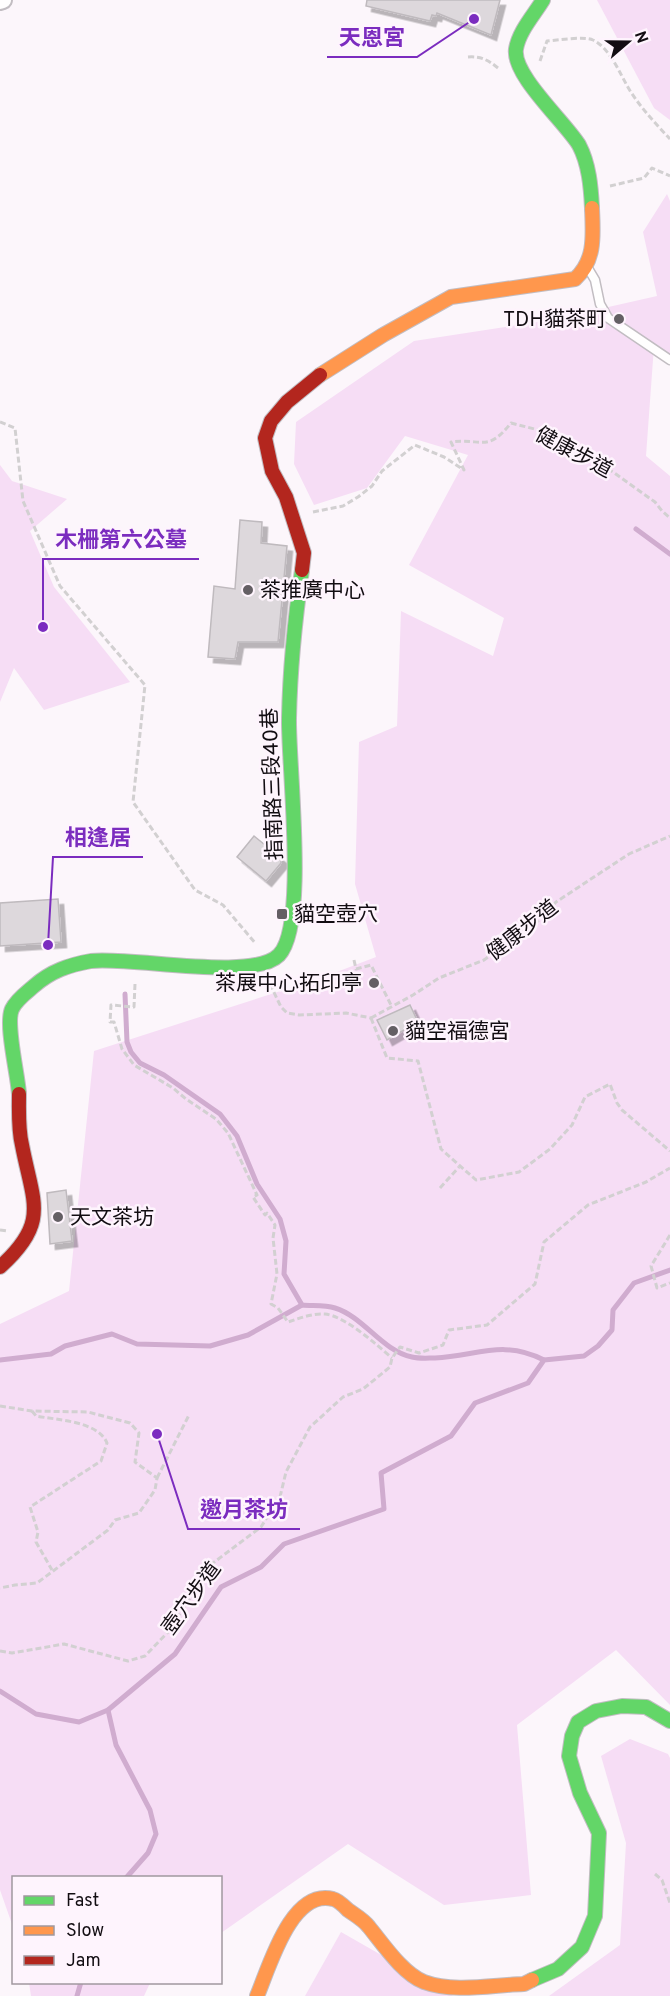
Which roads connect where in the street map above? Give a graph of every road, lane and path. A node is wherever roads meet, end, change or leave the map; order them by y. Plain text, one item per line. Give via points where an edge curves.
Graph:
1 (543, 0) edge
2 (533, 87) junction
3 (670, 139) edge
4 (670, 176) edge
5 (591, 191) junction
6 (587, 267) junction
7 (670, 360) edge
8 (0, 422) edge
9 (670, 518) edge
10 (294, 519) junction
11 (670, 836) edge
12 (264, 940) dead end
13 (354, 960) dead end
14 (261, 965) junction
15 (136, 975) dead end
16 (392, 1007) junction
17 (6, 1012) edge
18 (371, 1018) junction
19 (670, 1151) edge
20 (459, 1167) junction
21 (670, 1168) edge
22 (440, 1188) dead end
23 (670, 1235) edge
24 (0, 1267) edge
25 (670, 1283) edge
26 (392, 1358) junction
27 (0, 1406) edge
28 (32, 1411) junction
29 (189, 1415) dead end
30 (157, 1478) junction
31 (52, 1570) junction
32 (0, 1588) edge
33 (0, 1651) edge
34 (670, 1721) edge
35 (655, 1874) dead end
36 (670, 1904) edge
37 (258, 1996) edge

1 - 2 street via 515,54
2 - 3 path via 547,41 592,39 617,66 650,118
2 - 5 street via 579,146
4 - 5 path via 652,168 644,178
5 - 6 street via 592,237
6 - 7 lane via 596,280 600,304 608,318
6 - 10 street, 指南路三段40巷 via 575,279 451,297 315,378 287,402 271,421 265,438 272,471
8 - 12 path via 15,428 23,501 60,586 145,685 133,802 195,890 223,905 256,944
9 - 10 path, 健康步道 via 655,502 613,472 546,432 511,423 500,436 484,444 451,442 464,470 415,445 382,471 358,497 343,506
10 - 14 street, 指南路三段40巷 via 304,554 292,646 289,718 296,875 294,915 279,955
11 - 16 path, 健康步道 via 629,854 556,902 536,923 484,960 439,978
13 - 16 path via 356,969 371,965
14 - 17 street via 93,961 61,968 44,977
14 - 18 path via 287,1012 346,1013
15 - 26 path via 134,1006 111,1005 110,1022 114,1022 122,1049 134,1065 216,1119 228,1133 256,1194 253,1197 275,1225 277,1274 270,1304 288,1322 324,1313 336,1316
16 - 18 path, 健康步道
17 - 24 street via 18,1081 21,1143 35,1209 30,1232 19,1250
18 - 20 path via 387,1058 418,1061 441,1149
19 - 20 path via 622,1110 610,1084 585,1097 572,1125 550,1149 519,1172 476,1180
20 - 22 path
21 - 26 path, 壺穴步道 via 588,1205 544,1242 535,1284 487,1325 449,1330 443,1345 419,1353 400,1347
23 - 25 path via 651,1266 657,1288
26 - 33 path, 壺穴步道 via 390,1367 363,1389 343,1397 310,1427 286,1472 280,1497 261,1527 213,1563 168,1632 145,1656 128,1661 64,1644 12,1653
27 - 28 path
28 - 30 path via 88,1412 130,1423 138,1433 135,1462
28 - 31 path via 36,1416 88,1426 104,1435 107,1443 101,1461 30,1507 38,1532 36,1542
29 - 30 path
30 - 31 path via 155,1490 139,1513 115,1520 108,1530
31 - 32 path via 37,1583
34 - 37 street via 646,1707 622,1706 596,1711 578,1722 569,1756 580,1793 599,1833 595,1916 582,1947 558,1968 524,1984 444,1987 421,1981 392,1957 367,1924 333,1899 319,1900 305,1904 293,1916
35 - 36 path via 662,1880

